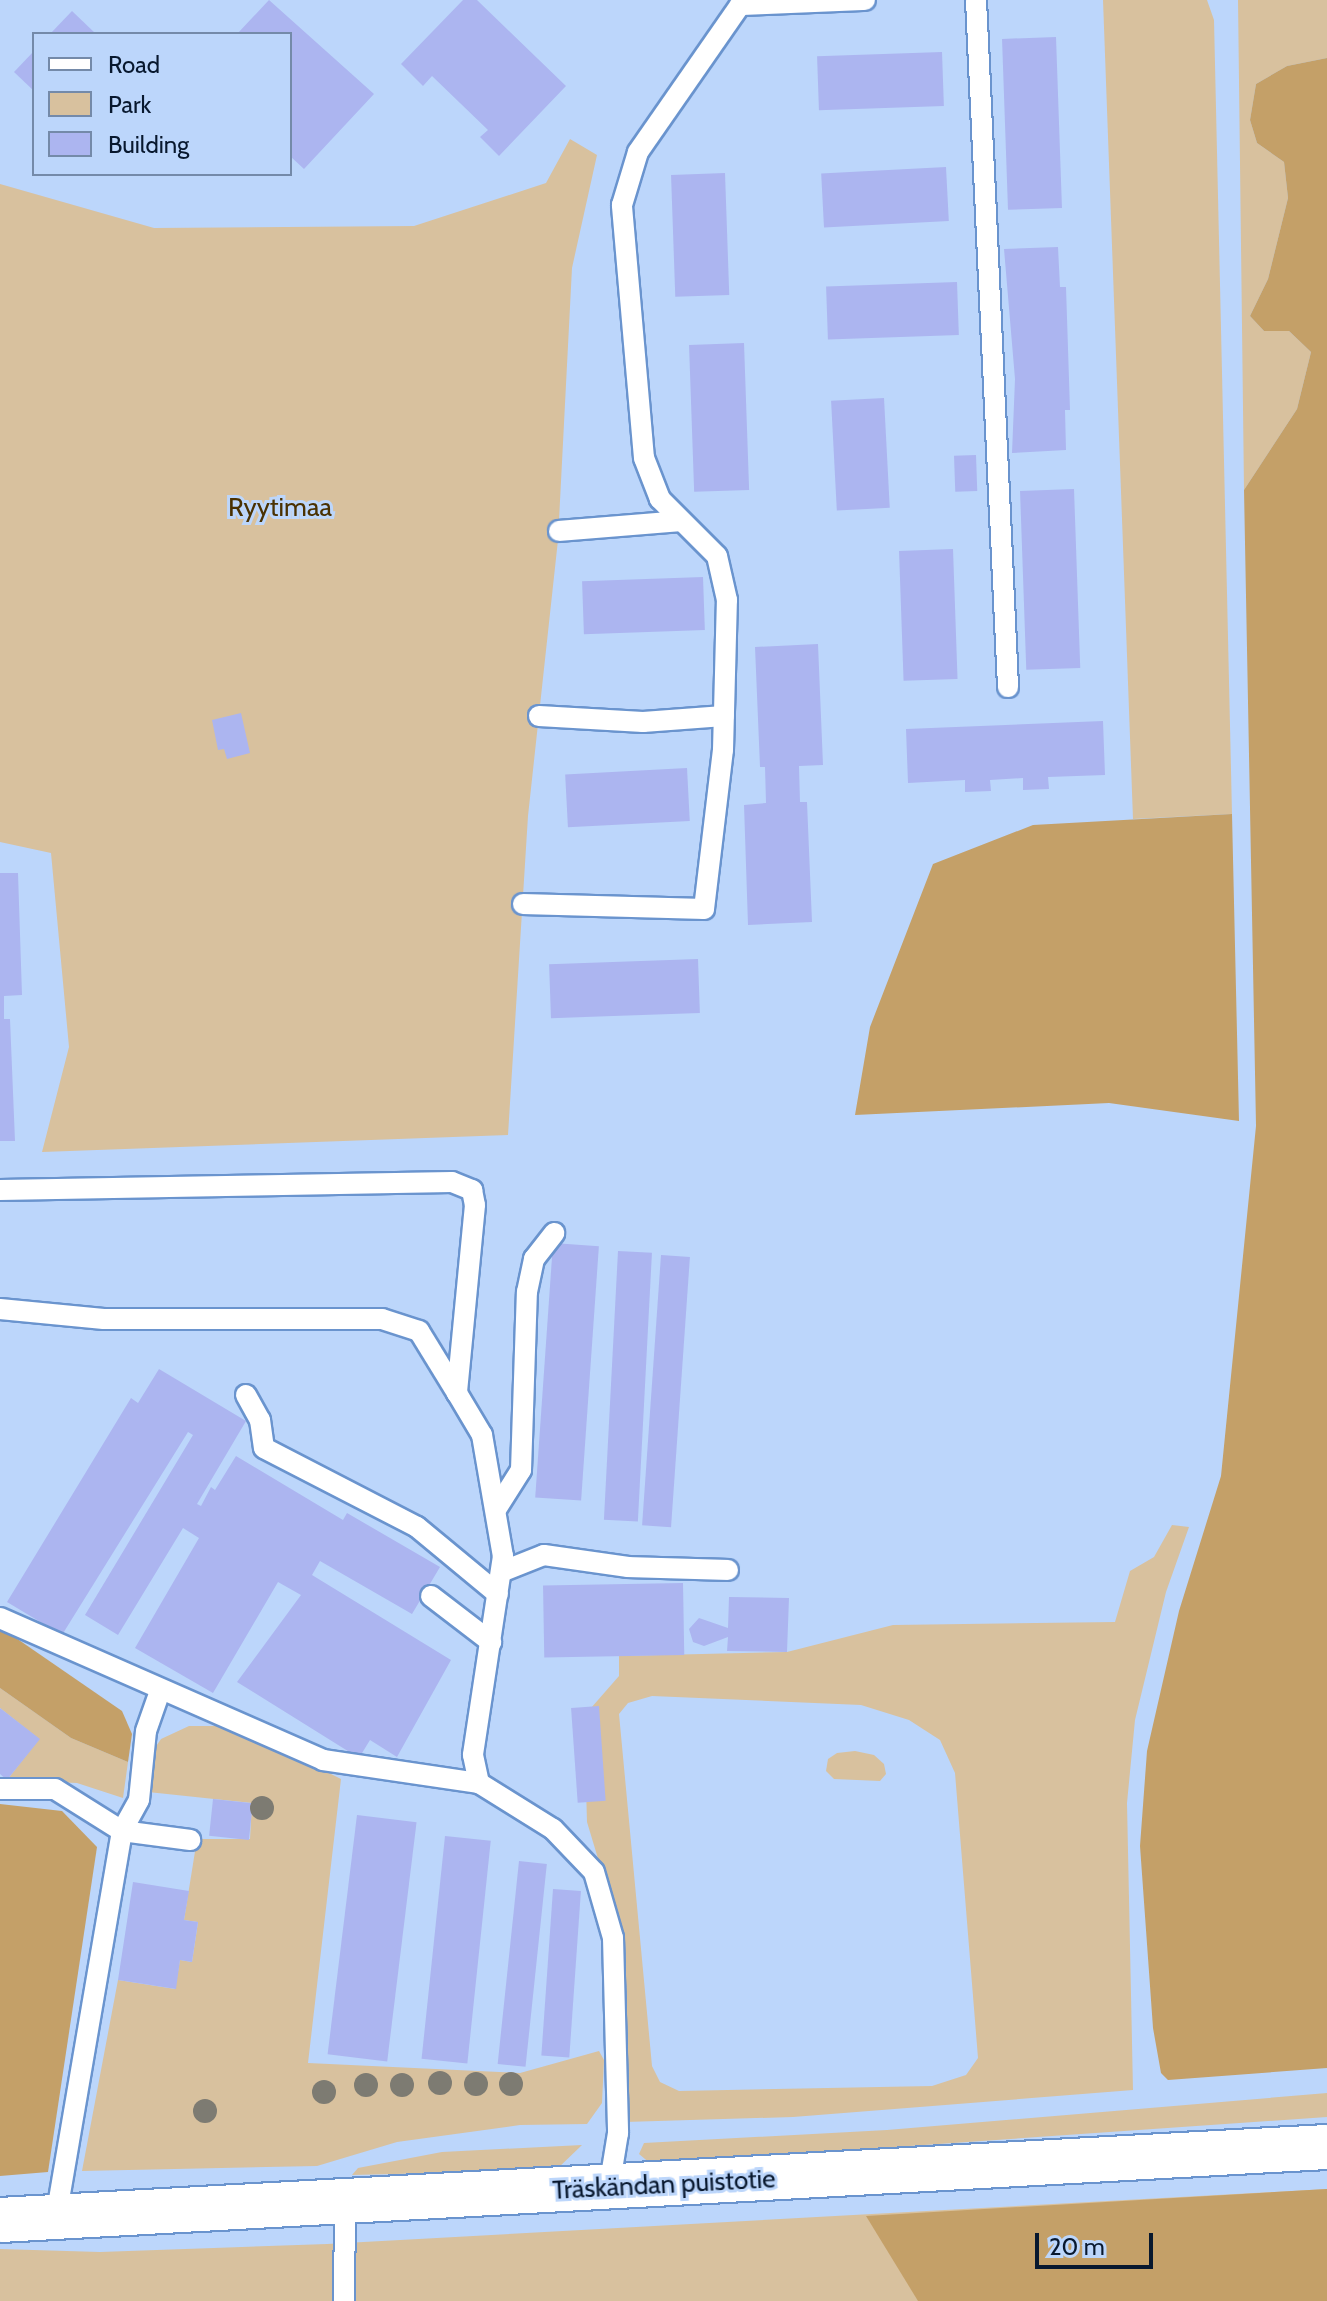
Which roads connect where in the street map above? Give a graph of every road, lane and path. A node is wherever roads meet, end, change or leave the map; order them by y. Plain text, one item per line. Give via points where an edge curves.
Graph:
1 (865, 0) edge
2 (976, 0) edge
3 (681, 521) junction
4 (559, 531) dead end
5 (1008, 687) dead end
6 (539, 716) dead end
7 (724, 716) junction
8 (523, 904) dead end
9 (0, 1190) edge
10 (554, 1233) dead end
11 (0, 1309) edge
12 (457, 1393) junction
13 (246, 1395) dead end
14 (497, 1508) junction
15 (728, 1570) dead end
16 (501, 1572) junction
17 (498, 1594) junction
18 (431, 1596) dead end
19 (0, 1618) edge
20 (491, 1642) junction
21 (160, 1691) junction
22 (479, 1783) junction
23 (0, 1789) edge
24 (122, 1831) junction
25 (190, 1840) dead end
26 (1327, 2147) edge
27 (609, 2188) junction
28 (345, 2203) junction
29 (56, 2217) junction
30 (0, 2220) edge
31 (344, 2301) edge

1 - 3 lane via 740,5 638,152 622,205 644,458 660,499
2 - 5 lane
3 - 4 lane
3 - 7 lane via 717,556 727,600
6 - 7 lane via 643,722
7 - 8 lane via 704,909
9 - 12 lane via 452,1182 472,1190 475,1205
10 - 14 lane via 534,1259 527,1292 521,1470
11 - 12 lane via 104,1319 382,1319 419,1331
12 - 14 lane via 482,1435
13 - 17 lane via 260,1420 264,1448 417,1527
14 - 16 lane
15 - 16 lane via 628,1567 544,1555
16 - 17 lane
17 - 20 lane
18 - 20 lane
19 - 21 lane
20 - 22 lane via 473,1755
21 - 22 lane via 323,1760
21 - 24 lane via 146,1731 139,1800
22 - 27 lane via 553,1829 594,1872 613,1938 619,2049 618,2133
23 - 24 lane via 55,1789
24 - 25 lane
24 - 29 lane
26 - 27 main road, Träskändan puistotie
27 - 28 main road, Träskändan puistotie
28 - 29 main road, Träskändan puistotie
28 - 31 lane
29 - 30 main road, Träskändan puistotie

